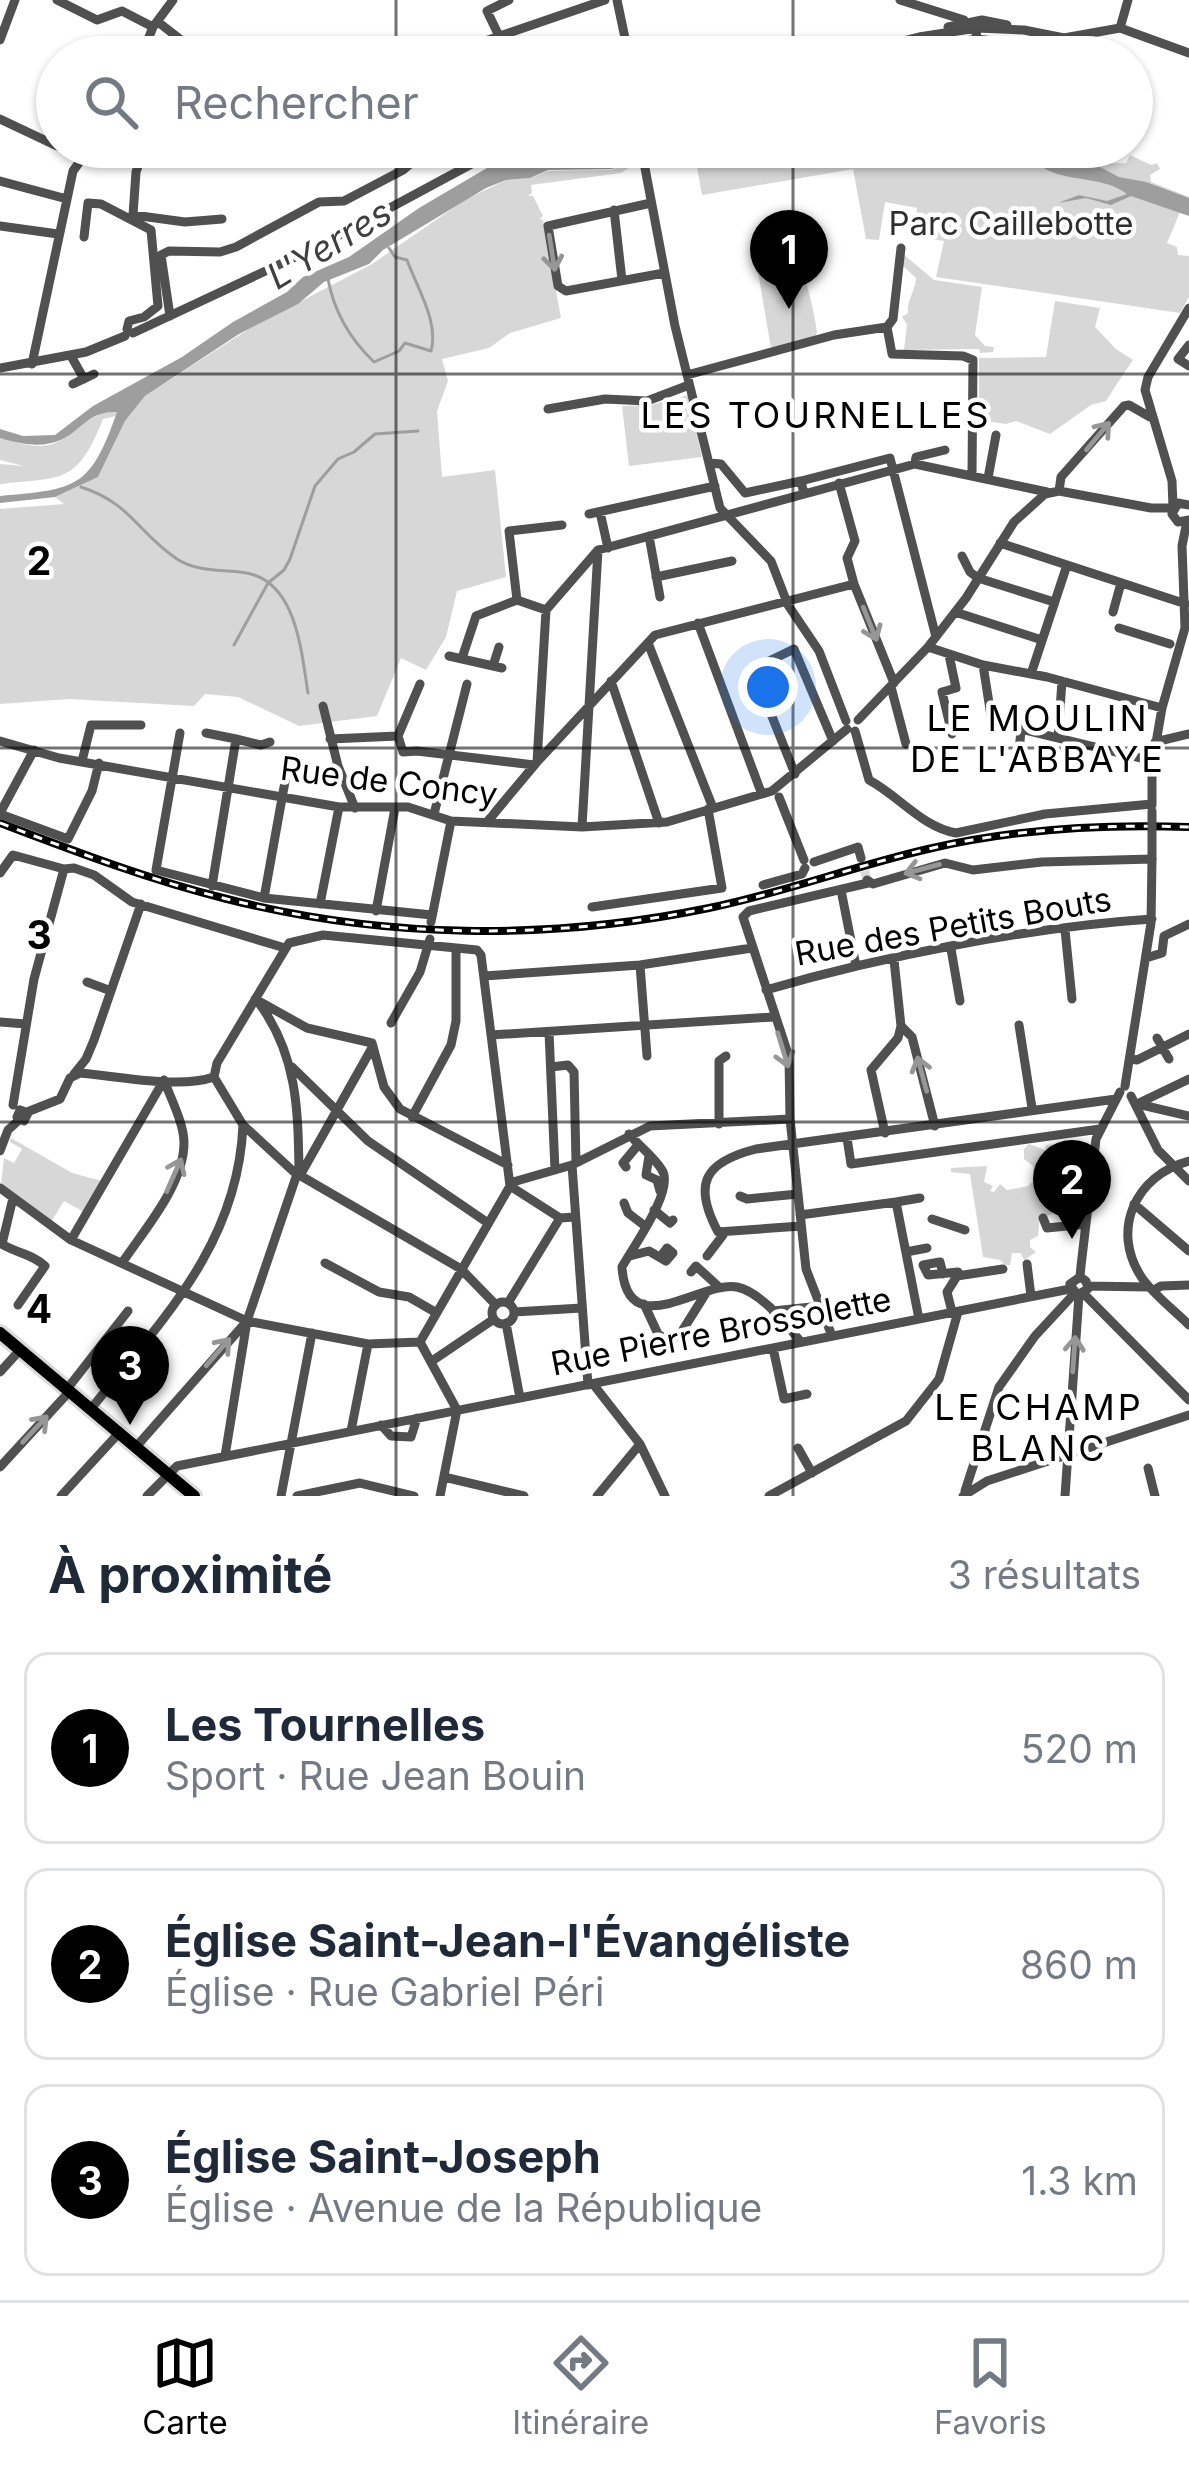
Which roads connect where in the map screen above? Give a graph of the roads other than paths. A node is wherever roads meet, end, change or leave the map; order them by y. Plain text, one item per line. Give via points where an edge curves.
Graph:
1 (15, 0) edge
2 (57, 0) edge
3 (172, 0) edge
4 (509, 0) edge
5 (604, 0) edge
6 (617, 0) edge
7 (900, 0) edge
8 (1128, 0) edge
9 (4, 16) edge
10 (156, 24) junction
11 (974, 27) junction
12 (1120, 28) junction
13 (150, 36) edge
14 (173, 36) edge
15 (499, 36) joint
16 (625, 36) edge
17 (924, 36) edge
18 (954, 36) edge
19 (1000, 36) edge
20 (1054, 36) edge
21 (1075, 36) edge
22 (1143, 36) edge
23 (1153, 39) edge
24 (0, 40) edge
25 (1189, 52) edge
26 (0, 119) edge
27 (36, 135) edge
28 (75, 168) edge
29 (137, 168) edge
30 (405, 168) edge
31 (464, 168) edge
32 (645, 168) edge
33 (0, 181) edge
34 (67, 199) junction
35 (651, 203) junction
36 (614, 210) junction
37 (222, 219) dead end
38 (158, 220) junction
39 (0, 226) edge
40 (58, 234) junction
41 (84, 237) dead end
42 (901, 248) dead end
43 (161, 256) junction
44 (664, 273) junction
45 (622, 280) junction
46 (1189, 308) edge
47 (170, 316) junction
48 (887, 327) junction
49 (128, 333) junction
50 (1189, 345) edge
51 (71, 356) junction
52 (32, 364) junction
53 (1189, 366) edge
54 (0, 368) edge
55 (84, 379) dead end
56 (688, 380) junction
57 (548, 410) dead end
58 (1151, 418) junction
59 (997, 435) dead end
60 (945, 450) dead end
61 (709, 463) junction
62 (915, 464) junction
63 (893, 469) junction
64 (972, 474) junction
65 (988, 478) junction
66 (1172, 481) junction
67 (801, 482) junction
68 (839, 483) junction
69 (715, 486) junction
70 (1053, 491) junction
71 (804, 494) junction
72 (1188, 504) edge
73 (1179, 516) edge
74 (725, 517) junction
75 (562, 525) dead end
76 (649, 536) junction
77 (1000, 543) junction
78 (603, 549) junction
79 (962, 556) dead end
80 (732, 561) dead end
81 (1066, 566) junction
82 (656, 577) junction
83 (978, 578) junction
84 (1121, 583) junction
85 (854, 584) junction
86 (660, 597) dead end
87 (517, 600) junction
88 (787, 601) junction
89 (1054, 602) junction
90 (1186, 604) edge
91 (546, 610) junction
92 (956, 612) junction
93 (1113, 612) dead end
94 (698, 623) junction
95 (1119, 628) dead end
96 (936, 637) junction
97 (1042, 640) junction
98 (648, 643) junction
99 (499, 647) dead end
100 (928, 647) junction
101 (1179, 650) edge
102 (950, 655) junction
103 (983, 665) junction
104 (1031, 674) junction
105 (611, 681) junction
106 (1062, 681) junction
107 (420, 684) dead end
108 (467, 684) dead end
109 (892, 685) junction
110 (323, 706) dead end
111 (590, 706) junction
112 (1162, 708) junction
113 (141, 725) dead end
114 (852, 725) junction
115 (1022, 730) junction
116 (180, 733) dead end
117 (206, 733) dead end
118 (952, 734) dead end
119 (1189, 734) edge
120 (398, 736) junction
121 (1058, 738) junction
122 (236, 739) junction
123 (330, 740) junction
124 (0, 741) edge
125 (833, 741) junction
126 (270, 742) dead end
127 (1155, 742) junction
128 (906, 744) dead end
129 (34, 750) junction
130 (1019, 752) dead end
131 (449, 755) junction
132 (82, 761) junction
133 (1153, 761) junction
134 (99, 764) junction
135 (535, 764) junction
136 (288, 765) dead end
137 (795, 774) junction
138 (172, 777) junction
139 (228, 787) junction
140 (775, 792) junction
141 (283, 797) junction
142 (339, 807) junction
143 (355, 808) junction
144 (395, 808) junction
145 (711, 808) junction
146 (1152, 808) junction
147 (0, 814) edge
148 (434, 814) junction
149 (451, 821) junction
150 (487, 822) junction
151 (659, 823) junction
152 (582, 827) junction
153 (861, 858) dead end
154 (1152, 859) junction
155 (808, 862) junction
156 (64, 869) junction
157 (0, 872) edge
158 (763, 885) dead end
159 (212, 886) junction
160 (841, 890) junction
161 (265, 898) junction
162 (141, 904) junction
163 (320, 904) junction
164 (592, 907) dead end
165 (376, 910) junction
166 (1152, 920) junction
167 (1189, 924) edge
168 (1065, 930) junction
169 (429, 943) junction
170 (285, 948) junction
171 (752, 948) junction
172 (951, 949) junction
173 (456, 950) junction
174 (1145, 958) junction
175 (894, 960) junction
176 (640, 965) junction
177 (856, 966) junction
178 (484, 976) junction
179 (87, 982) dead end
180 (766, 990) junction
181 (111, 991) junction
182 (255, 999) junction
183 (1072, 999) dead end
184 (960, 1000) dead end
185 (270, 1006) junction
186 (773, 1017) junction
187 (271, 1020) junction
188 (0, 1022) edge
189 (26, 1024) junction
190 (391, 1024) dead end
191 (645, 1025) junction
192 (1018, 1025) dead end
193 (901, 1026) junction
194 (549, 1032) junction
195 (1189, 1034) edge
196 (491, 1035) junction
197 (1160, 1043) junction
198 (372, 1045) junction
199 (647, 1056) dead end
200 (725, 1056) dead end
201 (1169, 1059) dead end
202 (1130, 1063) junction
203 (292, 1066) junction
204 (550, 1067) junction
205 (74, 1074) junction
206 (214, 1077) junction
207 (1189, 1079) edge
208 (163, 1086) junction
209 (1121, 1099) junction
210 (0, 1100) edge
211 (1032, 1108) junction
212 (19, 1112) junction
213 (337, 1112) junction
214 (1006, 1113) junction
215 (1189, 1116) edge
216 (412, 1117) junction
217 (790, 1119) junction
218 (719, 1124) junction
219 (243, 1126) junction
220 (935, 1126) junction
221 (1100, 1129) junction
222 (885, 1133) junction
223 (629, 1134) junction
224 (847, 1138) junction
225 (1010, 1142) junction
226 (792, 1143) junction
227 (638, 1144) junction
228 (0, 1151) edge
229 (1189, 1161) edge
230 (574, 1164) junction
231 (508, 1165) junction
232 (1172, 1166) junction
233 (626, 1167) dead end
234 (555, 1170) junction
235 (298, 1173) junction
236 (1189, 1181) edge
237 (510, 1186) junction
238 (0, 1188) edge
239 (798, 1194) junction
240 (740, 1196) dead end
241 (13, 1198) junction
242 (920, 1198) dead end
243 (896, 1202) junction
244 (1134, 1204) junction
245 (657, 1205) junction
246 (626, 1212) dead end
247 (575, 1216) junction
248 (560, 1218) junction
249 (1042, 1218) dead end
250 (932, 1219) dead end
251 (673, 1220) dead end
252 (801, 1221) junction
253 (488, 1223) junction
254 (1086, 1224) junction
255 (645, 1226) junction
256 (965, 1230) dead end
257 (722, 1234) junction
258 (71, 1240) junction
259 (1, 1243) edge
260 (927, 1248) dead end
261 (1189, 1251) edge
262 (906, 1252) junction
263 (661, 1256) dead end
264 (707, 1256) dead end
265 (626, 1260) junction
266 (122, 1263) junction
267 (325, 1263) dead end
268 (1027, 1264) dead end
269 (460, 1269) junction
270 (1003, 1270) dead end
271 (691, 1272) dead end
272 (943, 1274) dead end
273 (957, 1276) junction
274 (1146, 1285) junction
275 (1189, 1285) edge
276 (714, 1288) junction
277 (1079, 1289) junction
278 (184, 1291) junction
279 (1031, 1296) junction
280 (644, 1304) junction
281 (19, 1305) dead end
282 (496, 1305) junction
283 (821, 1306) junction
284 (511, 1308) junction
285 (582, 1308) junction
286 (128, 1310) dead end
287 (772, 1311) junction
288 (436, 1312) junction
289 (955, 1312) junction
290 (920, 1319) junction
291 (247, 1321) junction
292 (500, 1321) junction
293 (1189, 1325) edge
294 (0, 1333) edge
295 (312, 1334) junction
296 (832, 1336) junction
297 (421, 1342) junction
298 (801, 1342) junction
299 (368, 1344) junction
300 (773, 1348) junction
301 (20, 1350) junction
302 (432, 1361) junction
303 (0, 1372) edge
304 (590, 1384) junction
305 (68, 1390) junction
306 (807, 1394) dead end
307 (520, 1397) junction
308 (1189, 1400) edge
309 (90, 1410) junction
310 (457, 1410) junction
311 (1189, 1415) edge
312 (418, 1418) junction
313 (381, 1425) junction
314 (351, 1431) junction
315 (118, 1434) junction
316 (290, 1443) junction
317 (640, 1444) junction
318 (135, 1448) junction
319 (798, 1448) dead end
320 (1068, 1455) junction
321 (225, 1456) junction
322 (0, 1467) edge
323 (1148, 1468) dead end
324 (812, 1472) junction
325 (167, 1474) junction
326 (445, 1477) junction
327 (178, 1491) edge
328 (506, 1494) edge
329 (61, 1496) edge
330 (147, 1496) edge
331 (194, 1496) edge
332 (280, 1496) edge
333 (297, 1496) edge
334 (414, 1496) edge
335 (440, 1496) edge
336 (524, 1496) edge
337 (597, 1496) edge
338 (665, 1496) edge
339 (769, 1496) edge
340 (963, 1496) edge
341 (1065, 1496) edge
342 (1155, 1496) edge

1 - 9 street
2 - 10 street via 97,20 122,11
3 - 10 street
4 - 15 street via 487,11
5 - 15 street
6 - 16 street
7 - 11 street
8 - 12 street
9 - 24 street
10 - 13 street
10 - 14 street
11 - 17 street
11 - 18 street
11 - 19 street
11 - 20 street
12 - 21 street
12 - 22 street
23 - 25 street
26 - 27 street
28 - 34 street
29 - 38 street via 131,211
30 - 43 street via 236,247
31 - 47 street
32 - 35 street
33 - 34 street
34 - 40 street
35 - 36 street
35 - 44 street
36 - 45 street
36 -> 45 street via 548,226 558,286
37 - 38 street
38 - 43 street
39 - 40 street
40 - 52 street
41 - 49 street via 88,203 151,230 158,306 129,321
42 - 48 street
43 - 47 street
44 - 45 street
44 - 56 street
46 - 58 street via 1148,377
47 - 49 street
48 - 56 street via 834,334
48 - 64 street via 895,357 973,360
49 - 51 street
50 - 53 street via 1178,359
51 - 52 street
51 - 55 street
52 - 54 street
56 - 57 street via 647,401
56 - 61 street
58 - 66 street
70 -> 58 street, Rue de Concy via 1124,406
59 - 65 street
60 - 62 street
61 - 67 street via 721,464 745,493
61 - 69 street
62 - 63 street
62 - 64 street
63 - 67 street via 890,458
63 - 68 street
63 - 96 street
64 - 65 street
65 - 70 street
66 - 72 street
66 - 73 street
67 - 71 street
68 - 71 street
68 - 85 street via 855,541 847,558
69 - 74 street
69 - 78 street via 594,513
70 - 73 street
70 - 77 street, Rue de Concy
71 - 74 street
72 - 73 street
73 - 90 street
74 - 76 street
74 - 88 street via 768,556
75 - 87 street via 509,531
76 - 78 street
76 - 82 street
77 - 81 street
77 - 83 street, Rue de Concy
78 - 91 street
78 - 111 street
79 - 83 street
80 - 82 street
81 - 84 street
81 - 89 street
82 - 86 street
83 - 89 street
83 - 92 street, Rue de Concy
84 - 90 street
84 - 93 street
85 - 88 street
85 -> 109 street
87 - 91 street
87 - 99 street via 476,616 456,657 497,667
88 - 94 street
88 - 114 street
89 - 97 street
90 - 101 street
91 - 135 street
92 - 96 street, Rue de Concy
92 - 97 street
94 - 98 street
94 - 140 street
95 - 101 street
96 - 100 street, Rue de Concy
97 - 104 street
98 - 105 street
98 - 145 street
100 - 102 street
100 - 109 street, Rue de Concy
101 - 112 street
102 - 103 street
102 - 118 street via 956,688 942,692
103 - 104 street
103 - 115 street via 992,722
104 - 106 street
105 - 111 street
105 - 151 street
106 - 112 street
106 - 121 street
107 - 120 street
108 - 131 street
109 - 114 street, Rue de Concy
109 - 128 street
110 - 123 street
111 - 135 street
111 - 152 street
112 - 127 street
113 - 132 street via 91,724
114 - 125 street, Rue de Concy
114 - 146 street via 867,776 928,824 956,833 1045,814
115 - 121 street
115 - 130 street
116 - 138 street
117 - 122 street
119 - 127 street
120 - 123 street
120 - 131 street via 403,752
121 - 133 street
122 - 126 street
122 - 139 street
123 - 143 street
124 - 129 street, Rue de Concy
125 - 137 street, Rue de Concy
125 - 137 street via 794,649 753,669
127 - 133 street
129 - 132 street, Rue de Concy
129 - 147 street
131 - 135 street
131 - 148 street
132 - 134 street, Rue de Concy
133 - 146 street
134 - 138 street, Rue de Concy
134 - 147 street via 68,839
135 - 150 street
136 - 141 street
137 - 140 street, Rue de Concy
138 - 139 street, Rue de Concy
138 - 159 street via 156,870
139 - 141 street, Rue de Concy
139 - 159 street
140 - 145 street, Rue de Concy
140 - 155 street
141 - 142 street, Rue de Concy
141 - 161 street
142 - 143 street, Rue de Concy
142 - 163 street
143 - 144 street, Rue de Concy
144 - 148 street, Rue de Concy
144 - 165 street
145 - 151 street, Rue de Concy
145 - 164 street via 722,888
146 - 154 street, bridge
148 - 149 street, Rue de Concy
149 - 150 street, Rue de Concy
149 - 165 street via 432,919
150 - 152 street, Rue de Concy
151 - 152 street, Rue de Concy
153 - 155 street via 858,847
154 -> 160 street via 973,870 945,863
154 - 166 street
155 - 158 street via 802,874
156 - 157 street via 13,855
156 - 162 street via 94,875
156 - 189 street
159 - 161 street
160 - 171 street via 746,912
160 - 177 street
161 - 163 street
162 - 170 street
162 - 181 street
163 - 165 street
166 - 168 street, Rue des Petits Bouts
166 - 174 street
167 - 174 street via 1165,930 1162,953
168 - 172 street, Rue des Petits Bouts
168 - 183 street
169 - 170 street via 313,935
169 - 173 street
169 - 190 street
170 - 182 street
171 - 176 street
171 - 180 street
172 - 175 street, Rue des Petits Bouts
172 - 184 street
173 - 178 street via 481,951
173 - 216 street via 451,1046
174 - 202 street
175 - 177 street, Rue des Petits Bouts
175 - 193 street
176 - 178 street
176 - 191 street
177 - 180 street, Rue des Petits Bouts
178 - 196 street
179 - 181 street
180 - 186 street
181 - 205 street
182 - 185 street
182 - 187 street
182 - 206 street
185 - 187 street
185 - 198 street via 307,1028
186 - 191 street
186 -> 217 street via 789,1057
187 - 203 street
188 - 189 street
189 - 212 street
191 - 194 street
191 - 199 street
192 - 211 street
220 -> 193 street via 912,1036
193 - 222 street via 872,1070
194 - 196 street
194 - 204 street
195 - 197 street
196 - 231 street
197 - 201 street
197 - 202 street
198 - 213 street
198 - 216 street via 390,1099
200 - 218 street via 718,1061
202 - 209 street
203 - 213 street
203 - 235 street
204 - 230 street via 574,1072
204 - 234 street
205 - 208 street
205 - 212 street via 60,1099
206 - 208 street
206 - 219 street
207 - 209 street
208 - 258 street
266 -> 208 street via 182,1158 182,1127
209 - 211 street
209 - 215 street
209 - 221 street
209 - 232 street
210 - 212 street
211 - 214 street
212 - 228 street
213 - 235 street
213 - 253 street
214 - 220 street
214 - 225 street
216 - 231 street
217 - 218 street
217 - 226 street
218 - 223 street
219 - 235 street
219 - 278 street via 227,1216
220 - 222 street
221 - 225 street
221 - 254 street
222 - 224 street
223 - 227 street
223 - 230 street
224 - 225 street via 850,1164
224 - 226 street
226 - 239 street
226 - 257 street via 734,1154 710,1170 710,1210
227 - 233 street
227 - 245 street via 664,1174
229 - 232 street
230 - 234 street
230 - 247 street
231 - 237 street
232 - 236 street
232 - 244 street
234 - 237 street
235 - 269 street
235 - 291 street
237 - 248 street
237 - 253 street
238 - 241 street
239 - 240 street
239 - 252 street
241 - 258 street
241 - 259 street
242 - 243 street
243 - 252 street
243 - 262 street
244 - 261 street
244 - 274 street via 1127,1236
245 - 251 street
245 - 255 street
246 - 255 street
247 - 248 street
247 - 285 street
248 - 284 street
249 - 254 street via 1047,1228
250 - 256 street
252 - 257 street
252 - 283 street via 806,1269
253 - 269 street
254 - 277 street
255 - 265 street
257 - 264 street
258 - 266 street
259 - 281 street via 45,1266
260 - 262 street
262 - 290 street
263 - 265 street via 643,1251
265 - 280 street via 627,1288
266 - 278 street
267 - 288 street
268 - 279 street
269 - 282 street
269 - 288 street
270 - 273 street
271 - 276 street via 696,1266
272 - 273 street
273 - 289 street via 947,1292
274 - 275 street, Rue Pierre Brossolette
274 - 277 street, Rue Pierre Brossolette
274 - 293 street
276 - 280 street via 675,1304
276 - 280 street via 672,1338 658,1334
276 - 287 street via 741,1288
277 - 279 street, Rue Pierre Brossolette
277 - 308 street
320 -> 277 street
277 - 340 street via 999,1387
278 - 291 street
278 - 309 street
279 - 289 street, Rue Pierre Brossolette
282 - 284 street
282 - 292 street
283 - 287 street
283 - 296 street
284 - 285 street
284 - 292 street
285 - 304 street
286 - 305 street
287 - 298 street
288 - 297 street
289 - 290 street, Rue Pierre Brossolette
289 - 324 street via 939,1379 906,1421
290 - 296 street, Rue Pierre Brossolette
291 - 295 street
318 -> 291 street
291 - 321 street
292 - 302 street
292 - 307 street
294 - 301 main road
295 - 299 street
295 - 316 street
296 - 298 street, Rue Pierre Brossolette
297 - 299 street
297 - 302 street
298 - 300 street, Rue Pierre Brossolette
299 - 314 street
300 - 304 street, Rue Pierre Brossolette
300 - 306 street via 784,1399
301 - 303 street
301 - 305 main road
302 - 310 street
304 - 307 street, Rue Pierre Brossolette
304 - 317 street
305 - 309 main road
322 -> 305 street
307 - 310 street, Rue Pierre Brossolette
309 - 315 main road
310 - 312 street, Rue Pierre Brossolette
310 - 326 street
311 - 320 street
312 - 313 street, Rue Pierre Brossolette
312 - 313 street via 411,1438 391,1436
313 - 314 street
314 - 316 street
315 - 318 main road
315 - 329 street
316 - 321 street
316 - 332 street
317 - 337 street
317 - 338 street
318 - 325 main road
319 - 324 street
320 - 340 street
320 - 341 street
321 - 325 street
323 - 342 street
324 - 339 street
325 - 327 main road
325 - 330 street
326 - 328 street
326 - 335 street
327 - 331 main road
328 - 336 street
333 - 334 street via 366,1485

